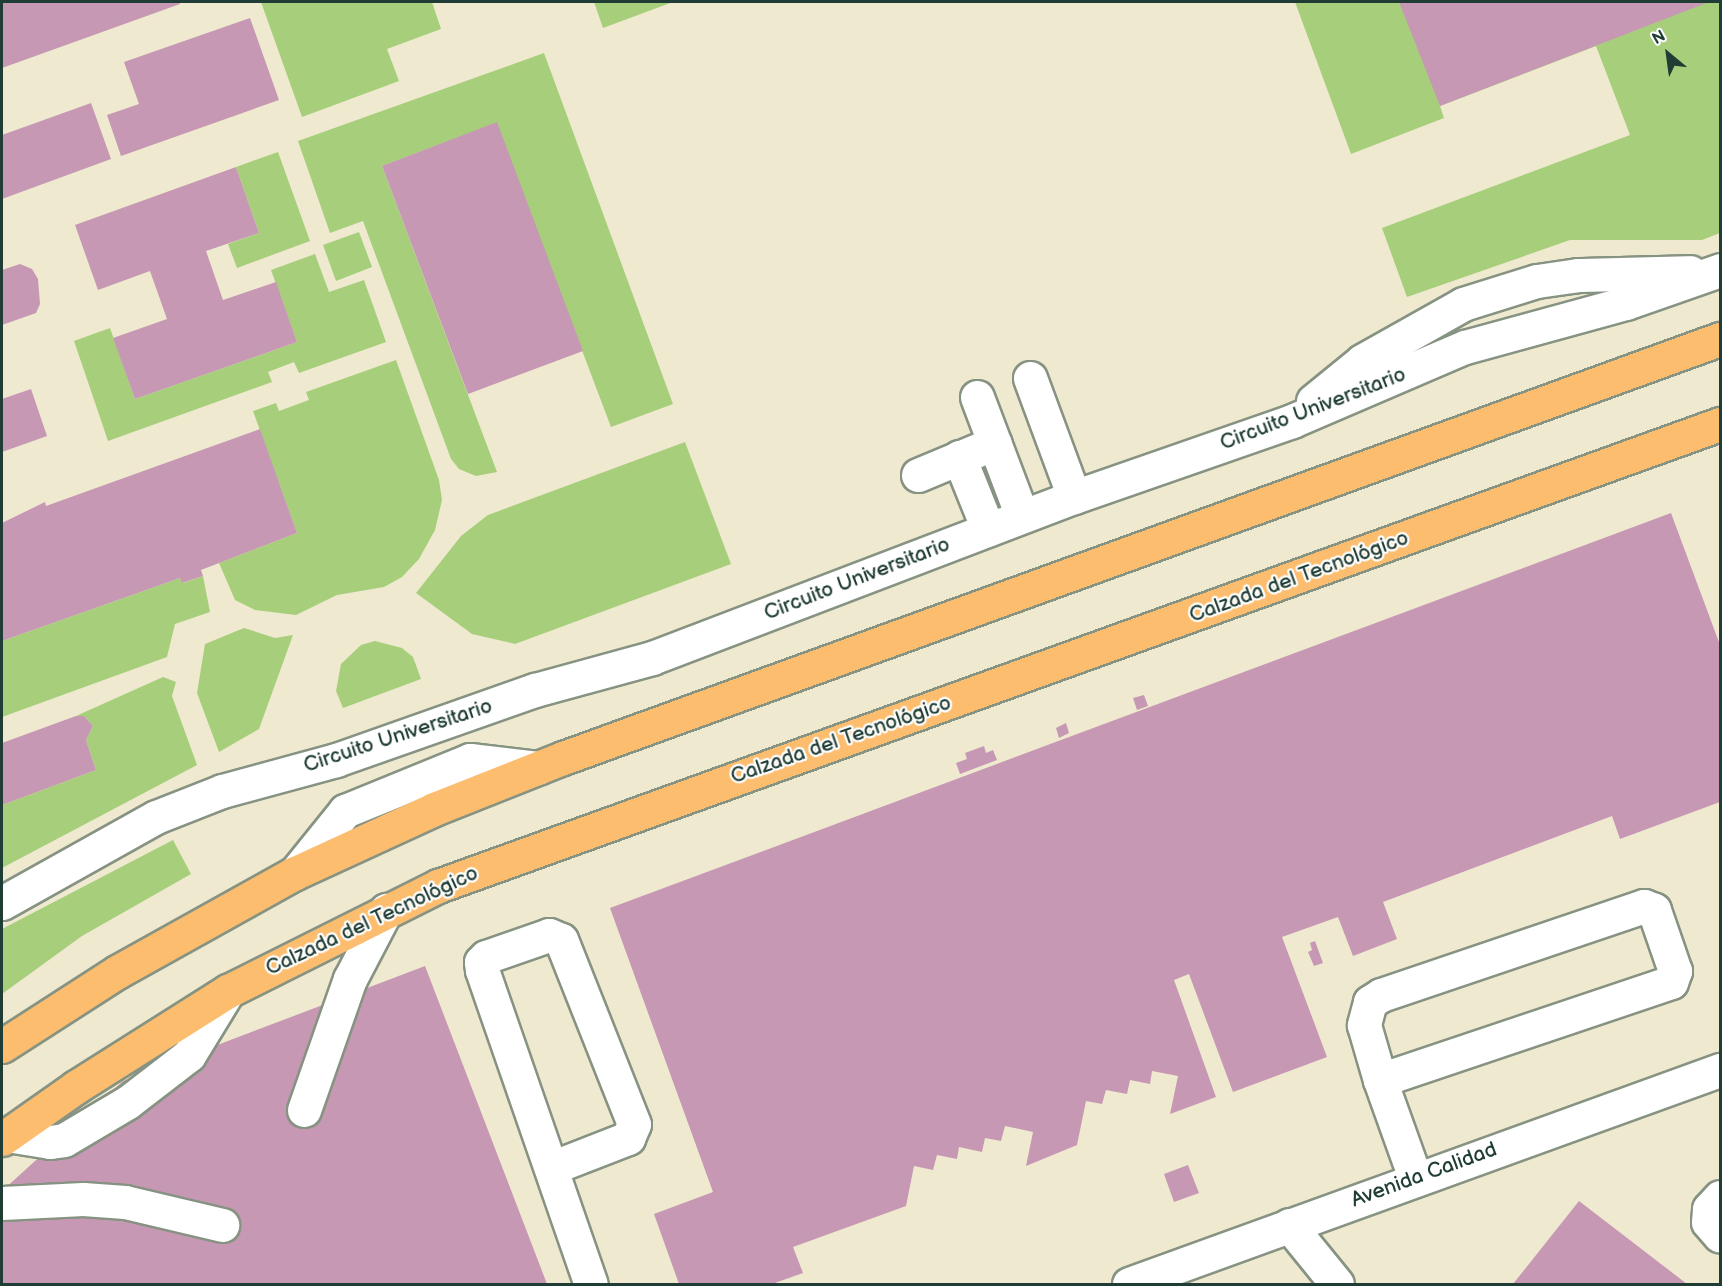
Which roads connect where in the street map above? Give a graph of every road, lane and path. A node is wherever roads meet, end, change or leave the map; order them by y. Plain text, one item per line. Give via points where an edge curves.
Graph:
1 (1718, 270) edge
2 (1720, 339) edge
3 (1030, 378) dead end
4 (977, 397) dead end
5 (1292, 421) junction
6 (1720, 423) edge
7 (995, 443) junction
8 (959, 457) junction
9 (918, 475) dead end
10 (1074, 497) junction
11 (1022, 516) junction
12 (988, 529) junction
13 (2, 903) edge
14 (386, 910) junction
15 (2, 1046) edge
16 (1720, 1070) edge
17 (1380, 1080) junction
18 (304, 1110) dead end
19 (4, 1137) edge
20 (551, 1168) junction
21 (1414, 1178) junction
22 (1720, 1197) edge
23 (2, 1203) edge
24 (222, 1225) dead end
25 (1289, 1225) junction
26 (1720, 1236) edge
27 (591, 1284) edge
28 (1129, 1284) edge
29 (1337, 1284) edge

1 - 5 street, Circuito Universitario via 1626,303 1465,347
1 - 5 street via 1537,280 1463,304 1362,361
2 - 15 main road via 434,809 295,873 117,972
3 - 10 street
4 - 7 street
5 - 10 street, Circuito Universitario
6 - 14 main road, Calzada del Tecnológico via 1069,660 534,848
7 - 8 street
7 - 11 street
8 - 9 street
8 - 12 street
10 - 11 street, Circuito Universitario
11 - 12 street, Circuito Universitario
12 - 13 street, Circuito Universitario via 652,658 535,690 336,760 222,791 156,818
14 - 18 street via 350,979
14 - 19 main road, Calzada del Tecnológico via 228,991 95,1074
16 - 21 street, Avenida Calidad
17 - 17 street via 1364,1012 1381,995 1644,906 1654,910 1675,971 1671,982
17 - 21 street
20 - 20 street via 481,962 549,935 561,940 634,1124 628,1138
20 - 27 street
21 - 25 street, Avenida Calidad
22 - 26 street via 1709,1209 1708,1222
23 - 24 street via 83,1199 125,1202
25 - 28 street, Avenida Calidad
25 - 29 street

